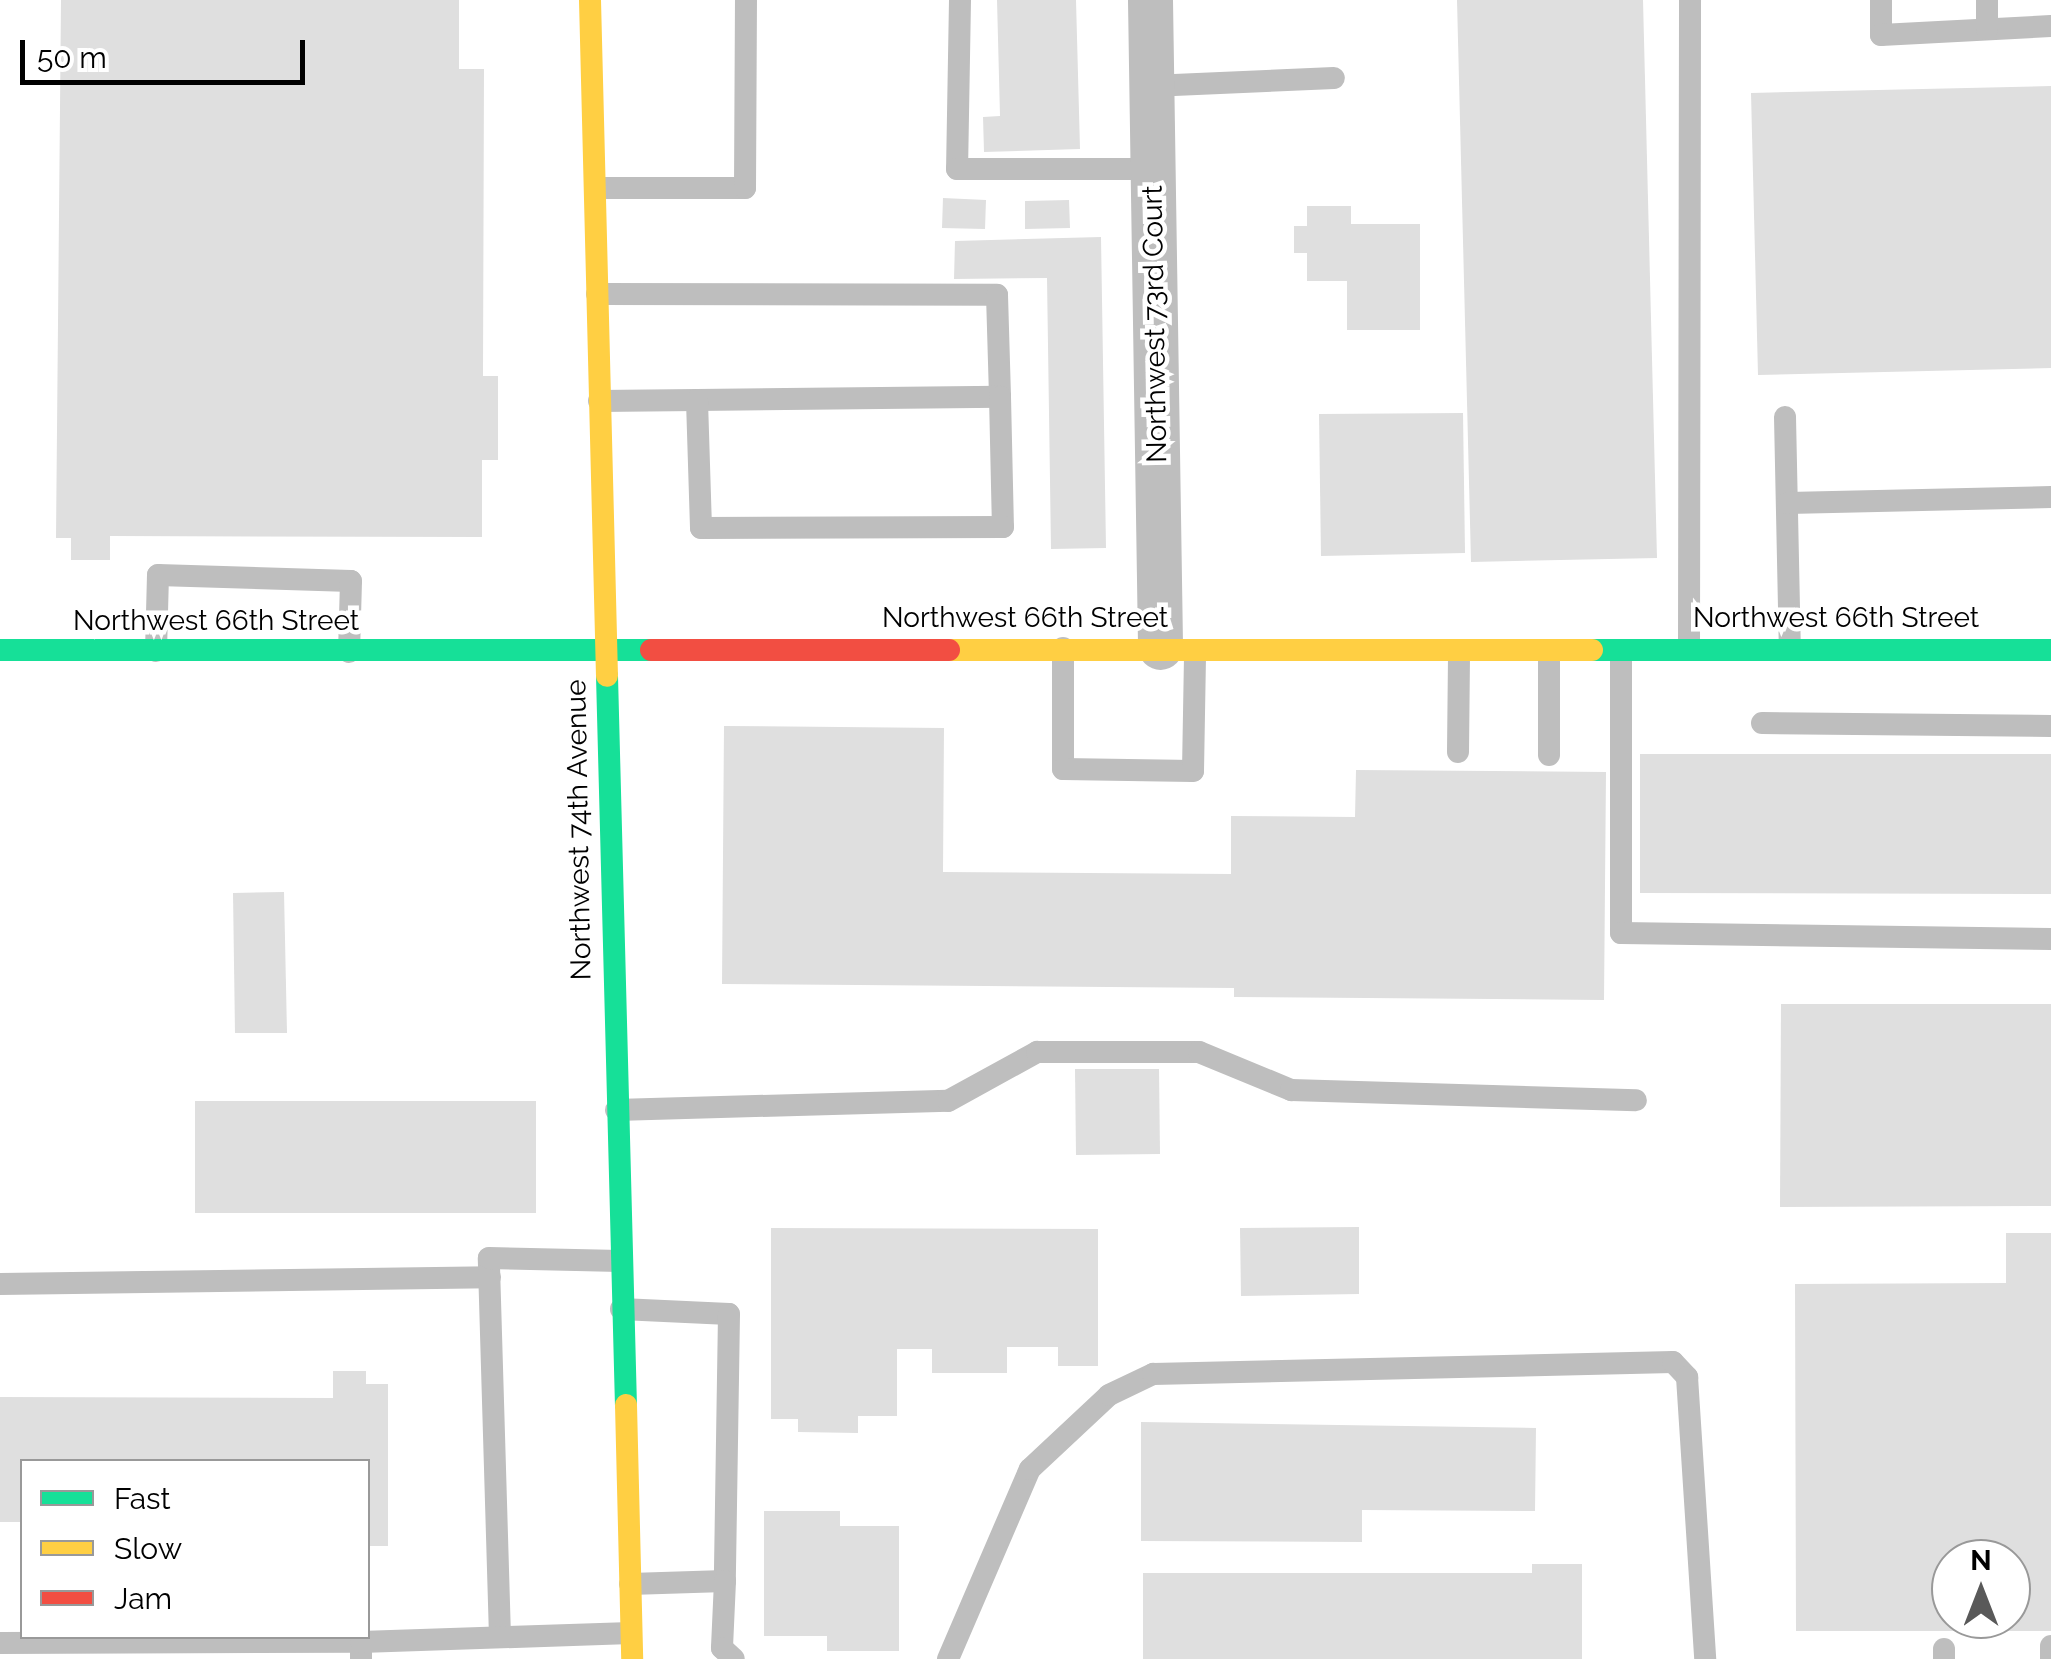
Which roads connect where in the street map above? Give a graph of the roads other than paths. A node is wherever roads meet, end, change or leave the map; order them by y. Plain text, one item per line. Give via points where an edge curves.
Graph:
1 (590, 0) edge
2 (746, 0) edge
3 (960, 0) edge
4 (1150, 0) edge
5 (1690, 0) edge
6 (1880, 0) edge
7 (1987, 0) edge
8 (2051, 26) edge
9 (1987, 30) junction
10 (1334, 78) dead end
11 (1152, 86) junction
12 (1152, 169) junction
13 (595, 188) junction
14 (597, 294) junction
15 (1000, 397) junction
16 (697, 400) junction
17 (599, 401) junction
18 (1785, 417) dead end
19 (2051, 496) edge
20 (1788, 503) junction
21 (1178, 647) junction
22 (1459, 647) junction
23 (1549, 647) junction
24 (1621, 647) junction
25 (1689, 647) junction
26 (1063, 648) junction
27 (1790, 649) junction
28 (0, 650) edge
29 (2051, 650) edge
30 (156, 651) junction
31 (349, 652) junction
32 (605, 652) junction
33 (1762, 723) dead end
34 (2051, 726) edge
35 (1458, 752) dead end
36 (1549, 756) dead end
37 (2051, 939) edge
38 (1636, 1100) dead end
39 (616, 1110) junction
40 (620, 1261) junction
41 (490, 1277) junction
42 (0, 1284) edge
43 (621, 1308) junction
44 (725, 1582) junction
45 (630, 1584) junction
46 (631, 1633) junction
47 (500, 1637) junction
48 (0, 1643) edge
49 (2051, 1646) edge
50 (533, 1648) edge
51 (361, 1650) edge
52 (632, 1659) edge
53 (734, 1659) edge
54 (948, 1659) edge
55 (1705, 1659) edge
56 (2051, 1659) edge

1 - 13 street, Northwest 74th Avenue
2 - 13 lane via 745,188
3 - 12 lane via 957,169
4 - 11 street, Northwest 73rd Court
5 - 25 lane
6 - 9 lane via 1881,35
7 - 9 lane
8 - 9 lane
10 - 11 lane
11 - 12 street, Northwest 73rd Court
12 - 21 street, Northwest 73rd Court
13 - 14 street, Northwest 74th Avenue
14 - 15 lane via 998,294
14 - 17 street, Northwest 74th Avenue
15 - 16 lane
15 - 16 lane via 1002,527 701,528
16 - 17 lane
17 - 32 street, Northwest 74th Avenue
18 - 20 lane
19 - 20 lane
20 - 27 lane
21 - 22 street, Northwest 66th Street
21 - 26 street, Northwest 66th Street
21 - 26 lane via 1193,771 1063,769
22 - 23 street, Northwest 66th Street
22 - 35 lane
23 - 24 street, Northwest 66th Street
23 - 36 lane
24 - 25 street, Northwest 66th Street
24 - 37 lane via 1621,933
25 - 27 street, Northwest 66th Street
26 - 32 street, Northwest 66th Street
27 - 29 street, Northwest 66th Street
28 - 30 street, Northwest 66th Street
30 - 31 street, Northwest 66th Street
30 - 31 lane via 158,575 351,581
31 - 32 street, Northwest 66th Street
32 - 39 street, Northwest 74th Avenue
33 - 34 lane
38 - 39 lane via 1291,1090 1199,1052 1037,1052 948,1101
39 - 40 street, Northwest 74th Avenue
40 - 41 lane via 489,1258
40 - 43 street, Northwest 74th Avenue
41 - 42 lane
41 - 47 lane
43 - 44 lane via 729,1314
43 - 45 street, Northwest 74th Avenue
44 - 45 lane
44 - 53 lane via 722,1648
45 - 46 street, Northwest 74th Avenue
46 - 50 lane
46 - 52 street, Northwest 74th Avenue
47 - 50 lane
47 - 51 lane
48 - 51 lane
49 - 56 lane
54 - 55 lane via 1030,1469 1108,1395 1153,1374 1673,1362 1687,1377

